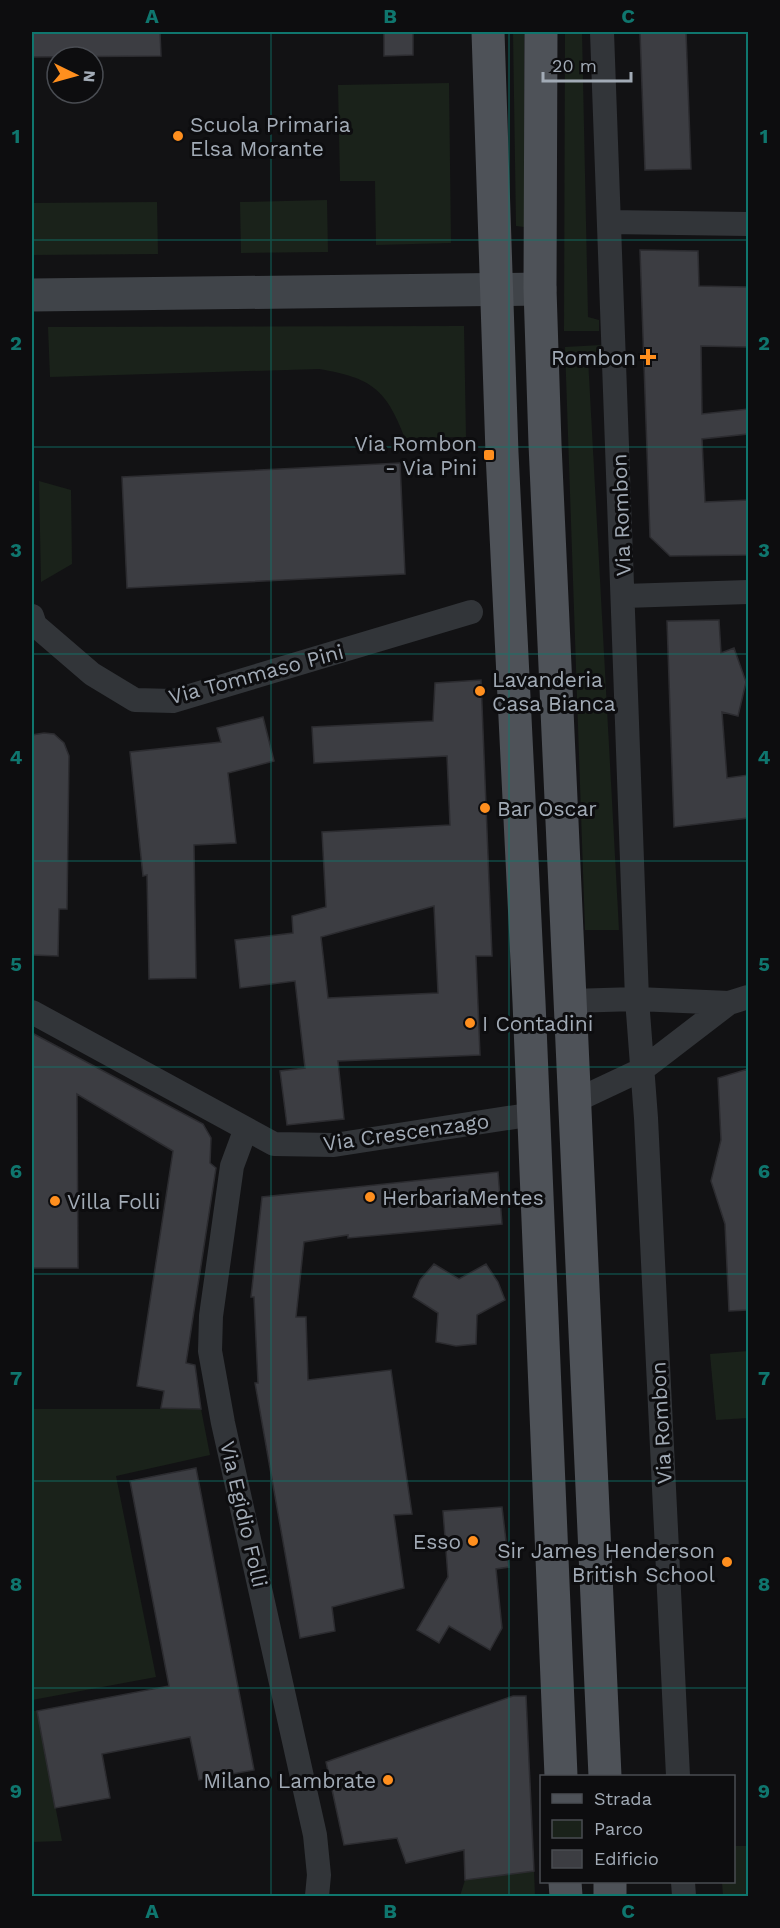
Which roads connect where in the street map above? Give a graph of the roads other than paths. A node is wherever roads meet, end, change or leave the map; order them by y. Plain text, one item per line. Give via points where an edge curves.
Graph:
1 (488, 32) edge
2 (541, 32) edge
3 (602, 32) edge
4 (609, 222) junction
5 (748, 224) edge
6 (540, 289) junction
7 (496, 290) junction
8 (32, 295) edge
9 (748, 592) edge
10 (624, 596) junction
11 (471, 612) dead end
12 (32, 616) edge
13 (637, 999) junction
14 (739, 1000) edge
15 (570, 1001) junction
16 (529, 1002) junction
17 (32, 1012) edge
18 (643, 1069) junction
19 (575, 1101) junction
20 (534, 1114) junction
21 (245, 1131) junction
22 (561, 1775) edge
23 (605, 1775) edge
24 (678, 1775) edge
25 (317, 1896) edge

1 - 7 main road
2 - 6 main road
3 - 4 street, Via Rombon
4 - 5 street
4 - 10 street, Via Rombon
6 - 7 street
6 - 15 main road
7 - 8 street
7 - 16 main road
9 - 10 street
10 - 13 street, Via Rombon
11 - 12 street, Via Tommaso Pini via 173,701 135,700 92,674 35,625
13 - 14 street
13 - 15 street
13 - 18 street, Via Rombon
14 - 18 street
15 - 16 main road
15 - 19 main road
16 - 20 main road
17 - 21 street, Via Crescenzago
18 - 19 street
18 - 24 street, Via Rombon
19 - 20 main road
19 - 23 main road
20 - 21 street, Via Crescenzago via 334,1145 274,1144
20 - 22 main road
21 - 25 street, Via Egidio Folli via 232,1166 211,1316 210,1352 315,1835 320,1875

